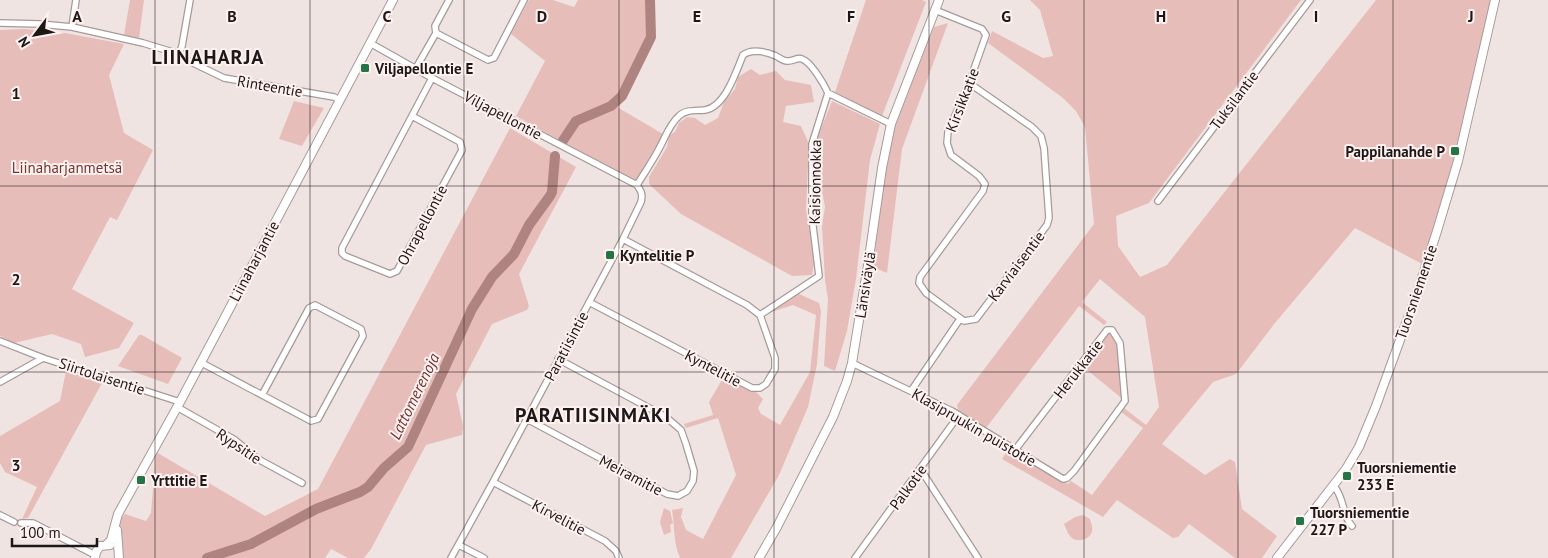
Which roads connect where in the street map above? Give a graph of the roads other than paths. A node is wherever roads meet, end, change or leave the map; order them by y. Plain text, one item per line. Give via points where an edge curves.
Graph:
1 (76, 0) edge
2 (190, 0) edge
3 (393, 0) edge
4 (449, 0) edge
5 (524, 0) edge
6 (939, 0) edge
7 (1310, 0) edge
8 (1495, 0) edge
9 (935, 10) junction
10 (0, 23) edge
11 (72, 28) junction
12 (436, 33) junction
13 (370, 43) junction
14 (179, 54) junction
15 (416, 68) junction
16 (432, 78) junction
17 (969, 82) junction
18 (828, 93) junction
19 (340, 100) junction
20 (412, 116) junction
21 (891, 124) junction
22 (637, 185) junction
23 (1158, 200) dead end
24 (623, 239) junction
25 (589, 302) junction
26 (760, 315) junction
27 (960, 319) junction
28 (0, 341) edge
29 (44, 358) junction
30 (558, 359) junction
31 (200, 362) junction
32 (852, 363) junction
33 (0, 382) edge
34 (911, 391) junction
35 (262, 395) junction
36 (178, 405) junction
37 (959, 415) junction
38 (527, 419) junction
39 (1015, 450) junction
40 (921, 470) junction
41 (1068, 478) joint
42 (493, 482) junction
43 (302, 483) dead end
44 (1334, 486) junction
45 (0, 515) edge
46 (14, 522) dead end
47 (21, 523) dead end
48 (116, 523) junction
49 (1352, 526) dead end
50 (106, 544) junction
51 (459, 545) junction
52 (118, 554) edge
53 (859, 556) edge
54 (95, 557) edge
55 (451, 558) edge
56 (484, 558) edge
57 (619, 558) edge
58 (759, 558) edge
59 (978, 558) edge
60 (1277, 558) edge

1 - 11 street
2 - 14 street
3 - 13 main road, Liinaharjantie
4 - 12 street via 435,26
5 - 12 street via 494,58 488,60
6 - 9 main road, Länsiväylä
7 - 23 street, Tuksilantie
8 - 44 main road, Tuorsniementie via 1458,162 1428,261 1359,447
9 - 17 street, Kirsikkatie via 984,31 986,38
9 - 21 main road, Länsiväylä
10 - 11 street, Rinteentie
11 - 14 street, Rinteentie
12 - 15 street
13 - 15 street, Viljapellontie
13 - 19 main road, Liinaharjantie
14 - 19 street, Rinteentie via 224,78
15 - 16 street, Viljapellontie
16 - 20 street, Ohrapellontie
16 - 22 street, Viljapellontie
17 - 27 street, Kirsikkatie via 946,143 951,155 985,184 919,283 926,293
17 - 27 street, Karviaisentie via 1041,136 1048,218 1047,225 976,320
18 - 21 street
18 - 22 street via 803,59 786,62 769,54 747,52 718,104 678,116
18 - 26 street, Kaisionnokka via 812,144 812,218 820,276
19 - 31 main road, Liinaharjantie
20 - 20 street, Ohrapellontie via 342,248 345,256 390,274 397,271 462,150 460,142
21 - 32 main road, Länsiväylä
22 - 24 street, Paratiisintie via 641,191 641,202
24 - 25 street, Paratiisintie
24 - 26 street
25 - 26 street, Kyntelitie via 752,388 766,384 775,369 775,358
25 - 30 street, Paratiisintie
27 - 34 street
28 - 29 street
29 - 33 street, Siirtolaisentie
29 - 36 street, Siirtolaisentie
30 - 38 street, Paratiisintie
30 - 38 street, Meiramitie via 666,417 680,430 686,444 694,471 693,481 687,491 678,496 668,494
31 - 35 street
31 - 36 main road, Liinaharjantie
32 - 34 street, Klasipruukin puistotie
32 - 58 main road, Länsiväylä via 833,417
34 - 37 street, Klasipruukin puistotie
35 - 35 street via 311,421 318,419 363,336 361,329 315,305 309,308
36 - 43 street, Rypsitie via 235,440 258,459
36 - 48 main road, Liinaharjantie
37 - 39 street, Klasipruukin puistotie
37 - 40 street, Palkotie
38 - 42 street, Paratiisintie
39 - 41 street, Klasipruukin puistotie
39 - 41 street, Herukkatie via 1107,330 1112,330 1120,343 1125,402
40 - 53 street, Palkotie
40 - 59 street
42 - 51 street, Paratiisintie
42 - 57 street, Kirvelitie via 604,541
44 - 49 street
44 - 60 main road, Tuorsniementie
45 - 46 street
47 - 54 street via 33,524
48 - 50 main road, Liinaharjantie via 111,540
48 - 52 main road, Liinaharjantie
50 - 52 main road
50 - 54 main road, Liinaharjantie via 98,549
51 - 55 street, Paratiisintie
51 - 56 street

